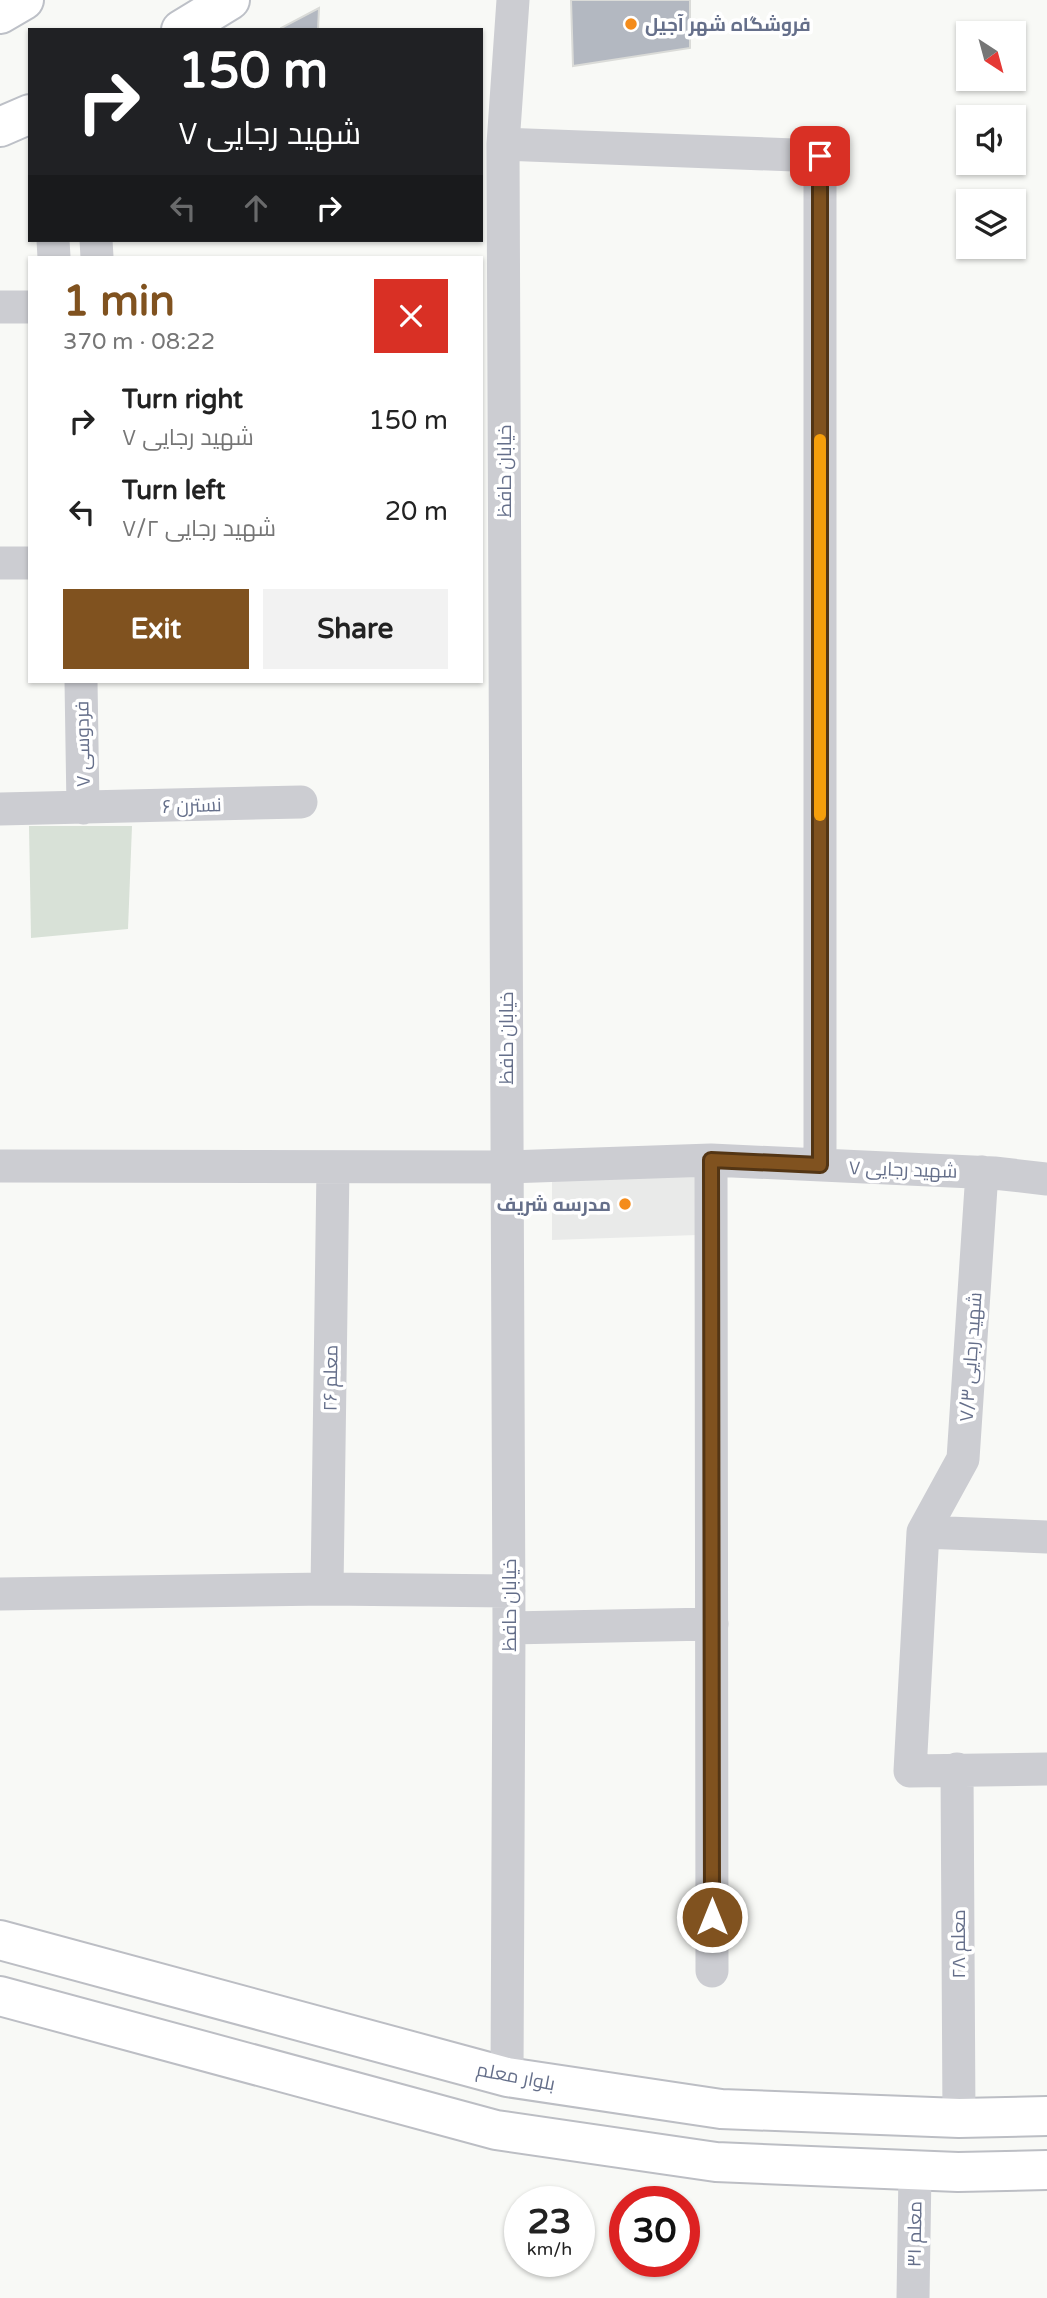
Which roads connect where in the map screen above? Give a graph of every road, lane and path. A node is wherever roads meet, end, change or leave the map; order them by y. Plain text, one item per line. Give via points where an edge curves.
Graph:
1 (24, 0) edge
2 (230, 0) edge
3 (513, 0) edge
4 (0, 14) edge
5 (184, 28) edge
6 (503, 144) junction
7 (0, 307) edge
8 (28, 307) edge
9 (0, 563) edge
10 (28, 563) edge
11 (81, 683) edge
12 (301, 802) dead end
13 (83, 808) junction
14 (0, 809) edge
15 (711, 1160) junction
16 (820, 1165) junction
17 (0, 1166) edge
18 (333, 1167) junction
19 (506, 1167) junction
20 (982, 1172) junction
21 (1047, 1179) edge
22 (923, 1532) junction
23 (1047, 1537) edge
24 (327, 1588) junction
25 (509, 1591) junction
26 (0, 1594) edge
27 (712, 1624) junction
28 (509, 1628) junction
29 (957, 1769) junction
30 (1047, 1769) edge
31 (0, 1940) edge
32 (712, 1971) dead end
33 (0, 1996) edge
34 (507, 2077) junction
35 (1047, 2116) edge
36 (959, 2118) junction
37 (1047, 2170) edge
38 (915, 2171) junction
39 (913, 2298) edge

1 - 4 main road
2 - 5 main road
3 - 6 street, خیابان حافظ
6 - 16 street via 820,156
6 - 19 street, خیابان حافظ
7 - 8 street
9 - 10 street
11 - 13 street, فردوسی ۷
12 - 13 street, نسترن ۶
13 - 14 street, نسترن ۶
15 - 16 street, شهید رجایی ۷
15 - 19 street, شهید رجایی ۷
15 - 27 street
16 - 20 street, شهید رجایی ۷
17 - 18 street, شهید رجایی ۷
18 - 19 street, شهید رجایی ۷
18 - 24 street, معلم ۲۶
19 - 25 street, خیابان حافظ
20 - 21 street, شهید رجایی ۷
20 - 22 street, شهید رجایی ۷/۳ via 963,1459
22 - 23 street
22 - 29 street via 911,1771
24 - 25 street
24 - 26 street
25 - 28 street, خیابان حافظ
27 - 28 street
27 - 32 street
28 - 34 street, خیابان حافظ
29 - 30 street
29 - 36 street, معلم ۲۸
31 - 34 main road, بلوار معلم
33 - 38 main road via 496,2130 716,2162
34 - 36 main road, بلوار معلم via 721,2109
35 - 36 main road, بلوار معلم
37 - 38 main road
38 - 39 street, معلم ۳۱

